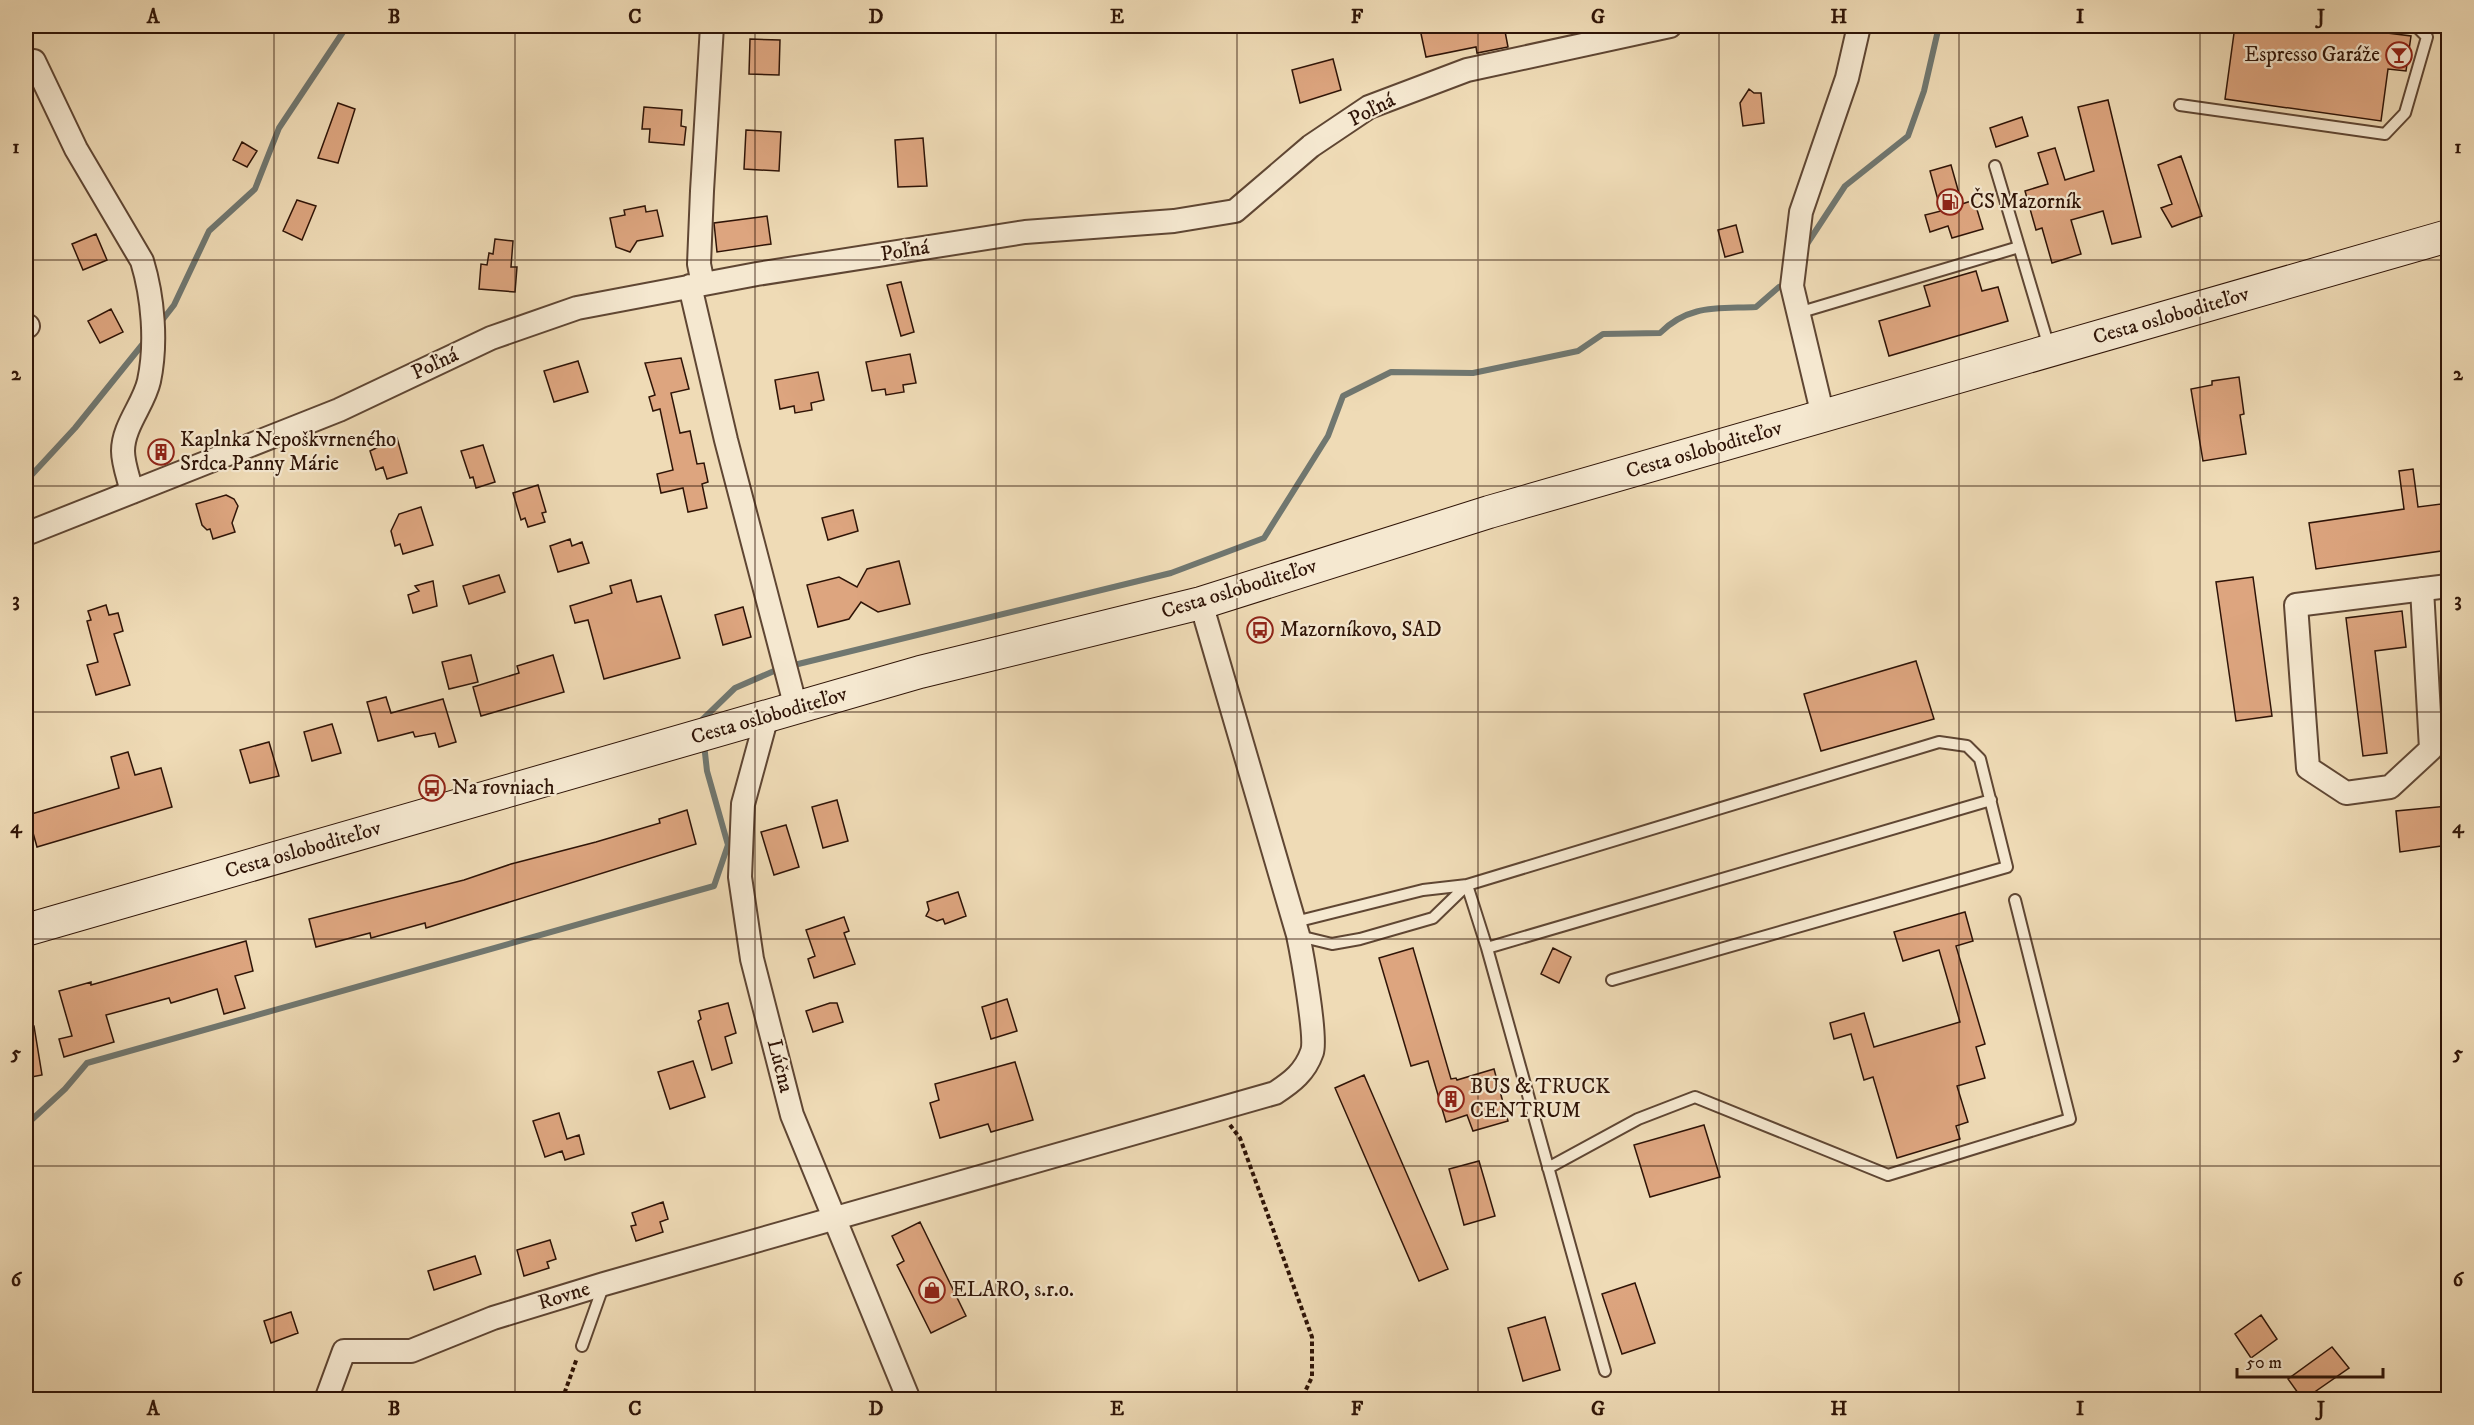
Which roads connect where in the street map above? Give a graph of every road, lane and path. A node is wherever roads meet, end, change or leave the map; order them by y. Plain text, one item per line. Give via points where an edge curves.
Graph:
1 (712, 26) edge
2 (1670, 26) edge
3 (1859, 26) edge
4 (2416, 26) edge
5 (34, 62) dead end
6 (2180, 105) dead end
7 (1995, 166) dead end
8 (2448, 236) edge
9 (2019, 247) junction
10 (696, 285) junction
11 (1798, 313) junction
12 (2050, 351) junction
13 (1823, 416) junction
14 (132, 492) junction
15 (26, 534) edge
16 (2448, 586) edge
17 (2422, 590) junction
18 (1201, 603) junction
19 (782, 712) junction
20 (1990, 800) junction
21 (1467, 885) junction
22 (2015, 900) dead end
23 (1296, 929) junction
24 (26, 930) edge
25 (1487, 948) junction
26 (1611, 980) dead end
27 (1218, 1108) junction
28 (1548, 1168) junction
29 (835, 1218) junction
30 (604, 1284) junction
31 (582, 1346) joint
32 (1605, 1371) dead end
33 (326, 1400) edge
34 (562, 1400) edge
35 (909, 1400) edge
36 (1301, 1400) edge

1 - 10 street
2 - 10 street, Poľná via 1467,70 1369,107 1311,146 1235,211 1174,221 1025,232
3 - 11 street via 1847,78 1801,212 1792,286
4 - 6 lane via 2427,37 2405,113 2385,134
5 - 14 street via 76,148 142,261 147,278 153,351 149,383 123,452
7 - 9 lane
8 - 12 main road, Cesta osloboditeľov
9 - 11 lane
9 - 12 lane
10 - 14 street, Poľná via 577,308 491,338 339,410
10 - 19 street
11 - 13 street
12 - 13 main road, Cesta osloboditeľov
13 - 18 main road, Cesta osloboditeľov via 1489,512
14 - 15 street, Poľná
16 - 17 street
17 - 17 street via 2296,605 2308,768 2346,793 2390,787 2431,748
18 - 19 main road, Cesta osloboditeľov via 920,672
18 - 23 street, Rovne
19 - 24 main road, Cesta osloboditeľov
19 - 29 street, Lúčna via 743,804 740,877 752,959 792,1115
20 - 21 lane via 1980,759 1967,746 1939,742
20 - 25 lane
20 - 26 lane via 2007,867
21 - 23 lane via 1422,890
21 - 23 lane via 1433,918 1360,939 1332,944
21 - 25 lane
22 - 28 lane via 2070,1119 1888,1175 1695,1097 1638,1119
23 - 27 street, Rovne via 1305,968 1313,1050 1299,1077 1275,1093
25 - 28 lane
27 - 29 street, Rovne
27 - 36 path via 1240,1138 1312,1337 1312,1377
28 - 32 lane
29 - 30 street, Rovne
29 - 35 street, Lúčna
30 - 31 lane
30 - 33 street, Rovne via 493,1318 411,1351 344,1351
31 - 34 path

